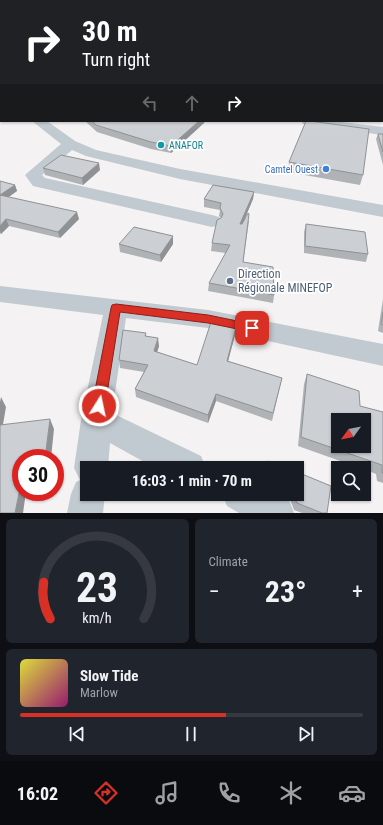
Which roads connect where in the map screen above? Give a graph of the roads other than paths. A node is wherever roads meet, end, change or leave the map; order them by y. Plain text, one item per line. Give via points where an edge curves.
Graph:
1 (40, 122) edge
2 (314, 122) edge
3 (383, 130) edge
4 (70, 144) junction
5 (383, 211) edge
6 (212, 221) dead end
7 (0, 294) edge
8 (116, 308) junction
9 (383, 355) edge
10 (96, 420) junction
11 (92, 461) edge
12 (175, 461) edge
13 (87, 501) edge
14 (253, 501) edge
15 (86, 513) edge
16 (276, 513) edge

1 - 4 street
2 - 3 street
4 - 5 street via 91,153 180,174
4 - 6 street via 33,175 40,182
7 - 8 street
8 - 9 street via 208,319
8 - 10 street
10 - 11 street
10 - 12 street
13 - 15 street
14 - 16 street

